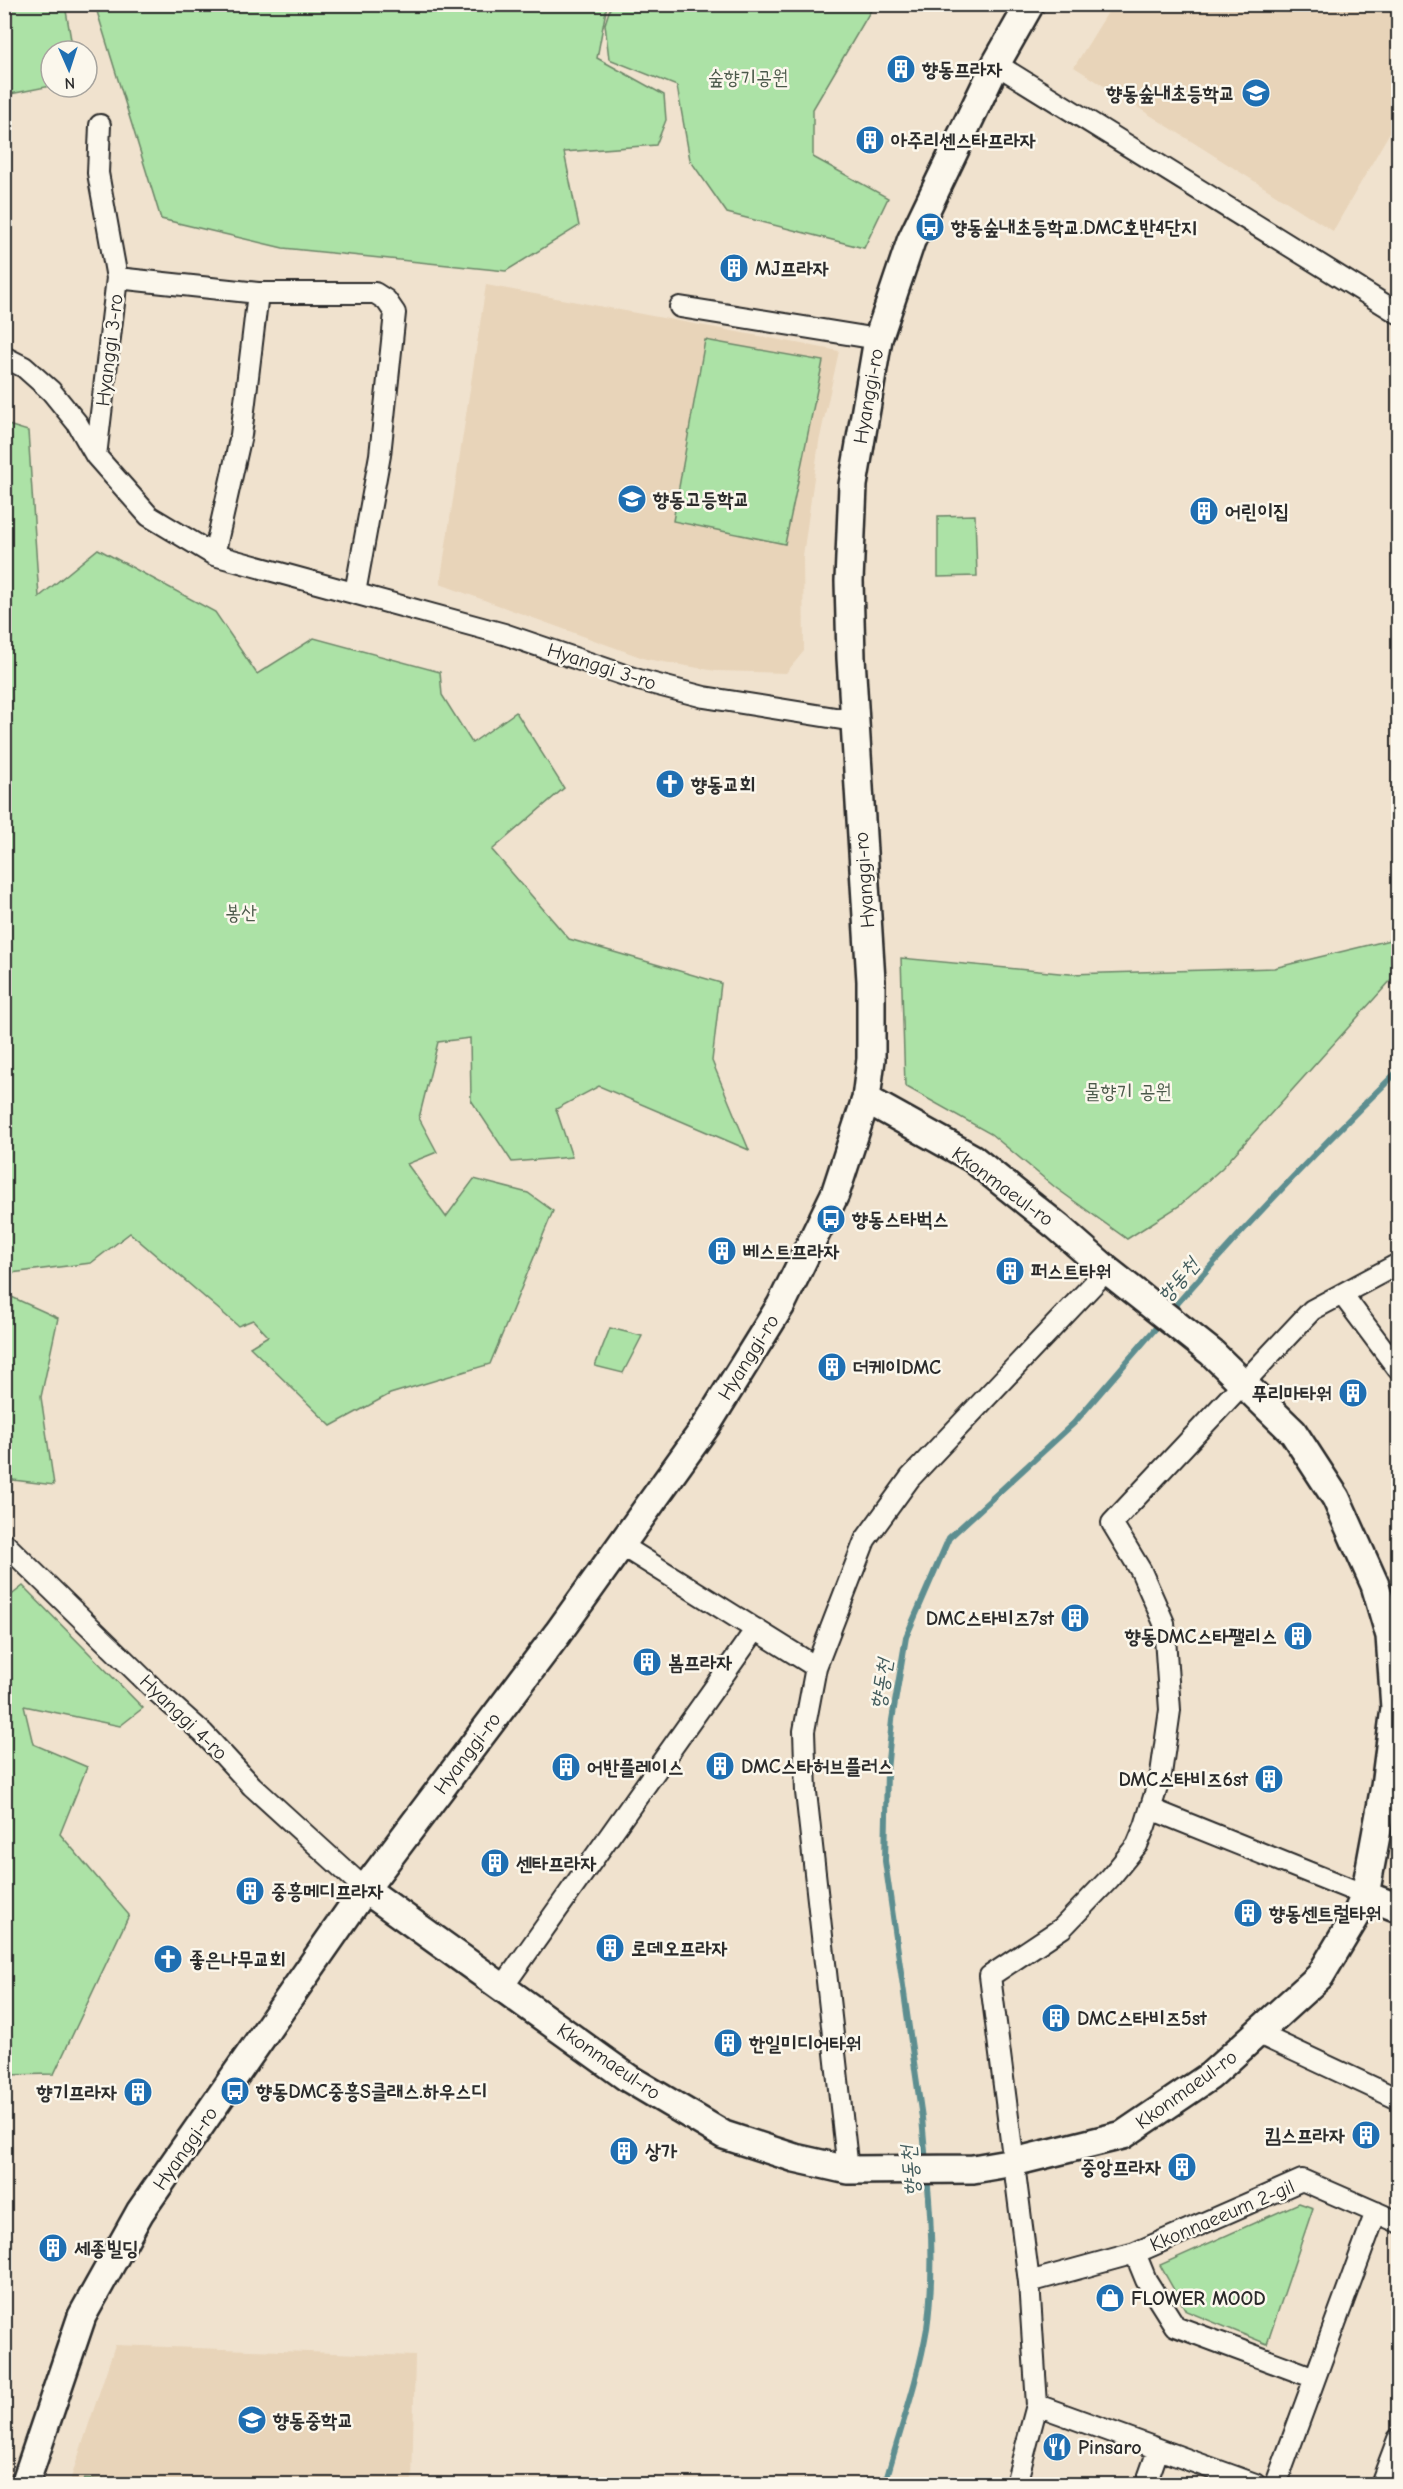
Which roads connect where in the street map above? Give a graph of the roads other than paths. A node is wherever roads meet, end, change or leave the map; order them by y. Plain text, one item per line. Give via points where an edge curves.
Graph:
1 (1030, 4) edge
2 (996, 64) junction
3 (100, 125) dead end
4 (117, 278) junction
5 (258, 293) junction
6 (680, 307) dead end
7 (1398, 313) edge
8 (878, 339) junction
9 (4, 357) edge
10 (96, 456) junction
11 (214, 555) junction
12 (355, 593) junction
13 (854, 720) junction
14 (866, 1099) junction
15 (1398, 1264) edge
16 (1107, 1270) junction
17 (1342, 1294) junction
18 (1398, 1369) edge
19 (1242, 1384) junction
20 (4, 1544) edge
21 (621, 1545) junction
22 (756, 1629) junction
23 (816, 1667) junction
24 (1397, 1709) edge
25 (1151, 1809) junction
26 (365, 1889) junction
27 (1365, 1895) junction
28 (1398, 1908) edge
29 (502, 1988) junction
30 (1259, 2034) junction
31 (1398, 2099) edge
32 (1014, 2162) junction
33 (848, 2169) junction
34 (1376, 2212) junction
35 (1398, 2222) edge
36 (1135, 2253) junction
37 (1029, 2282) junction
38 (1315, 2378) junction
39 (1037, 2405) junction
40 (1398, 2439) edge
41 (1158, 2450) junction
42 (25, 2484) edge
43 (1016, 2484) edge
44 (1146, 2484) edge
45 (1255, 2484) edge
46 (1276, 2484) edge
47 (1381, 2484) edge

1 - 2 main road, Hyanggi-ro
2 - 7 street
2 - 8 main road, Hyanggi-ro via 911,241
3 - 4 street via 98,173
4 - 5 street, Hyanggi 3-ro
4 - 10 street, Hyanggi 3-ro
5 - 11 street via 241,435
5 - 12 street, Hyanggi 3-ro via 375,293 395,313 380,455
6 - 8 street
8 - 13 main road, Hyanggi-ro via 853,486 849,581
9 - 10 street, Hyanggi 3-ro via 24,367 51,392 77,423
10 - 11 street, Hyanggi 3-ro via 149,516
11 - 12 street, Hyanggi 3-ro
12 - 13 street, Hyanggi 3-ro via 504,634 639,680 704,697
13 - 14 main road, Hyanggi-ro via 871,981 871,1059
14 - 16 main road, Kkonmaeul-ro via 972,1158
14 - 21 main road, Hyanggi-ro via 835,1194 781,1305 706,1426
15 - 17 street
16 - 19 main road, Kkonmaeul-ro via 1212,1353
16 - 23 street via 910,1478 866,1540
17 - 18 street
17 - 19 street via 1312,1310
19 - 24 main road, Kkonmaeul-ro via 1293,1432 1336,1497 1376,1585 1390,1636
19 - 25 street via 1112,1523 1141,1571 1164,1623 1170,1710 1161,1774
20 - 26 street, Hyanggi 4-ro via 252,1786
21 - 22 street
21 - 26 main road, Hyanggi-ro
22 - 23 street
22 - 29 street
23 - 33 street via 804,1731 806,1791
24 - 27 main road, Kkonmaeul-ro
25 - 27 street
25 - 32 street via 1137,1845 1062,1928 990,1976
26 - 29 main road, Kkonmaeul-ro
26 - 42 main road, Hyanggi-ro via 140,2212 82,2316
27 - 28 main road
27 - 30 main road, Kkonmaeul-ro via 1320,1976
29 - 33 main road, Kkonmaeul-ro via 628,2078 724,2135 795,2158
30 - 31 street
30 - 32 main road, Kkonmaeul-ro via 1210,2076 1124,2135
32 - 33 main road, Kkonmaeul-ro via 973,2169
32 - 37 street
34 - 35 street, Kkonnaeeum 2-gil
34 - 36 street, Kkonnaeeum 2-gil via 1302,2180
34 - 38 street
36 - 37 street, Kkonnaeeum 2-gil
36 - 38 street, Kkonnaeeum 2-gil via 1146,2280 1175,2326
37 - 39 street
38 - 46 street
39 - 41 street
39 - 43 street
40 - 47 street
41 - 44 street
41 - 45 street

